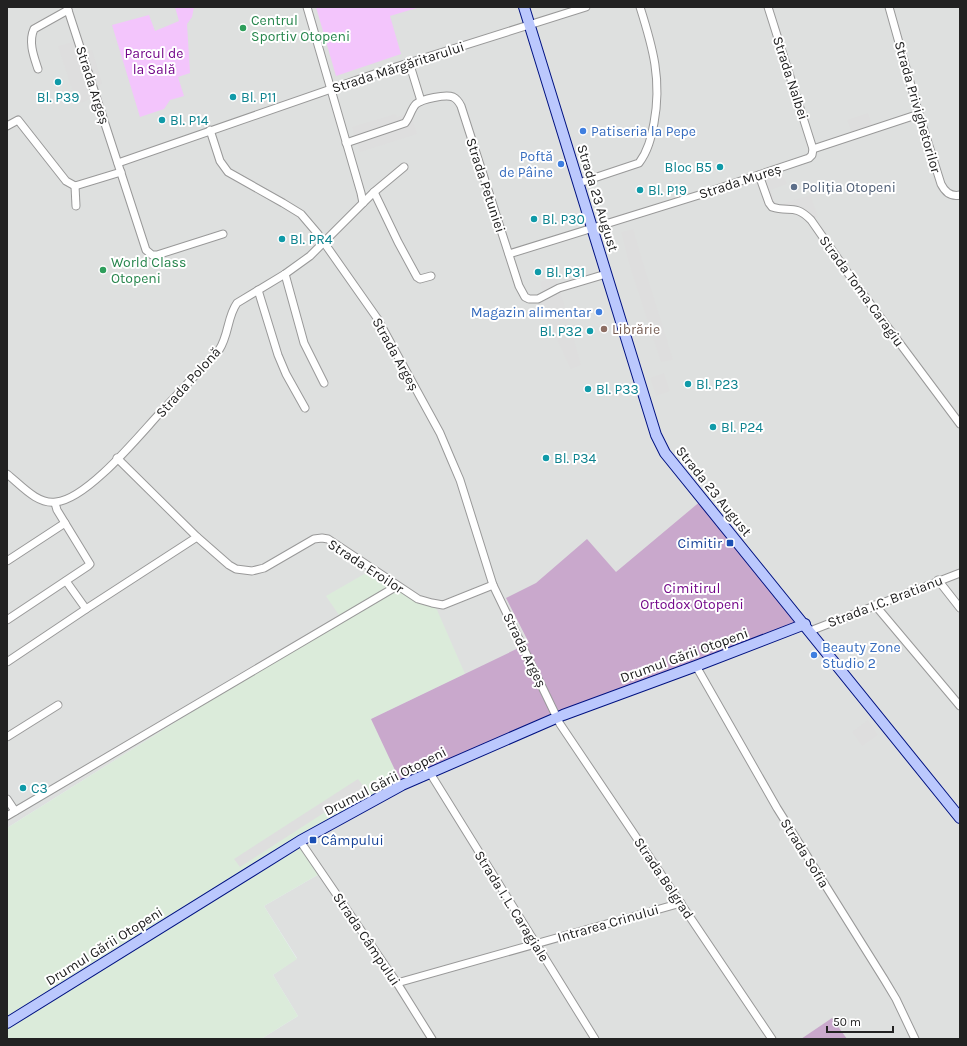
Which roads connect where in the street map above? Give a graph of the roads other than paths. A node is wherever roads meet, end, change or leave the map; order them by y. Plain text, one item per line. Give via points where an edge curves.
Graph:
1 (306, 7) edge
2 (524, 7) edge
3 (586, 7) edge
4 (640, 7) edge
5 (768, 7) edge
6 (889, 7) edge
7 (68, 8) edge
8 (529, 24) junction
9 (409, 62) junction
10 (38, 69) dead end
11 (330, 89) junction
12 (421, 101) junction
13 (918, 114) junction
14 (7, 126) edge
15 (210, 130) junction
16 (346, 143) junction
17 (813, 149) junction
18 (118, 163) junction
19 (404, 167) dead end
20 (121, 172) junction
21 (759, 175) junction
22 (579, 183) junction
23 (75, 186) junction
24 (374, 192) junction
25 (960, 195) edge
26 (363, 203) junction
27 (76, 206) dead end
28 (592, 228) junction
29 (223, 234) dead end
30 (324, 243) junction
31 (508, 254) junction
32 (285, 274) junction
33 (606, 274) junction
34 (431, 276) dead end
35 (258, 290) junction
36 (324, 383) dead end
37 (305, 408) dead end
38 (960, 424) edge
39 (118, 458) junction
40 (7, 474) edge
41 (55, 503) junction
42 (65, 523) junction
43 (197, 537) junction
44 (7, 560) edge
45 (960, 573) edge
46 (938, 580) junction
47 (66, 581) junction
48 (493, 585) junction
49 (396, 586) junction
50 (876, 605) junction
51 (960, 608) edge
52 (86, 609) junction
53 (7, 620) edge
54 (807, 628) junction
55 (7, 662) edge
56 (696, 666) junction
57 (58, 705) dead end
58 (960, 706) edge
59 (557, 717) junction
60 (7, 737) edge
61 (430, 773) junction
62 (7, 799) edge
63 (15, 811) junction
64 (7, 816) edge
65 (960, 818) edge
66 (300, 841) junction
67 (681, 903) junction
68 (536, 944) junction
69 (397, 983) junction
70 (7, 1023) edge
71 (432, 1039) edge
72 (595, 1039) edge
73 (772, 1039) edge
74 (915, 1039) edge

1 - 11 street
2 - 8 main road, Strada 23 August
3 - 8 street, Strada Mărgăritarului
4 - 22 street via 651,42 657,79 656,115 649,146 639,163
5 - 17 street, Strada Nalbei
6 - 13 street, Strada Privighetorilor
7 - 10 street via 34,29 31,42
7 - 18 street, Strada Argeș
8 - 9 street, Strada Mărgăritarului
8 - 22 main road, Strada 23 August
9 - 11 street, Strada Mărgăritarului
9 - 12 street
11 - 15 street, Strada Mărgăritarului
11 - 16 street
12 - 16 street via 414,107 405,123
12 - 31 street, Strada Petuniei via 449,96 459,102
13 - 17 street, Strada Mureș
13 - 25 street, Strada Privighetorilor via 941,184 947,193
14 - 23 street via 18,120 66,181
15 - 18 street
15 - 30 street, Strada Argeș via 220,161 228,172 301,214
16 - 26 street
17 - 21 street, Strada Mureș via 809,158
18 - 20 street, Strada Argeș
19 - 24 street, Strada Polonă
20 - 23 street
20 - 29 street, Strada Argeș via 145,246 152,255
21 - 28 street, Strada Mureș
21 - 38 street, Strada Toma Caragiu via 772,207 796,210 811,220
22 - 28 main road, Strada 23 August
23 - 27 street
24 - 26 street, Strada Polonă
24 - 34 street via 416,277 420,279
26 - 30 street, Strada Polonă
28 - 31 street, Strada Mureș
28 - 33 main road, Strada 23 August
30 - 32 street, Strada Polonă
30 - 48 street, Strada Argeș via 377,318 440,433 460,480
31 - 33 street, Strada Petuniei via 522,293 529,300
32 - 35 street, Strada Polonă
32 - 36 street via 304,343
33 - 54 main road, Strada 23 August via 656,435 664,453
35 - 37 street via 278,355
35 - 39 street, Strada Polonă via 233,309 225,339 219,350
39 - 41 street, Strada Polonă via 87,486 65,500
39 - 43 street, Strada Eroilor
40 - 41 street via 38,498
41 - 42 street
42 - 44 street
42 - 47 street via 90,564
43 - 49 street, Strada Eroilor via 229,565 245,571 264,568 314,539 328,539
43 - 52 street
45 - 46 street, Strada I.C. Bratianu
46 - 50 street, Strada I.C. Bratianu
46 - 51 street
47 - 52 street
47 - 53 street
48 - 49 street, Strada Eroilor via 443,605 418,599
48 - 59 street, Strada Argeș
49 - 63 street
50 - 54 street, Strada I.C. Bratianu
50 - 58 street
52 - 55 street
54 - 56 main road, Drumul Gării Otopeni
54 - 65 main road, Strada 23 August
56 - 59 main road, Drumul Gării Otopeni
56 - 74 street, Strada Sofia via 778,808 896,999
57 - 60 street
59 - 61 main road, Drumul Gării Otopeni
59 - 67 street, Strada Belgrad
61 - 66 main road, Drumul Gării Otopeni via 383,795
61 - 68 street, Strada I. L. Caragiale
62 - 63 street
63 - 64 street
66 - 69 street, Strada Câmpului
66 - 70 main road, Drumul Gării Otopeni
67 - 68 street, Intrarea Crinului
67 - 73 street, Strada Belgrad
68 - 69 street, Intrarea Crinului
68 - 72 street, Strada I. L. Caragiale
69 - 71 street, Strada Câmpului

